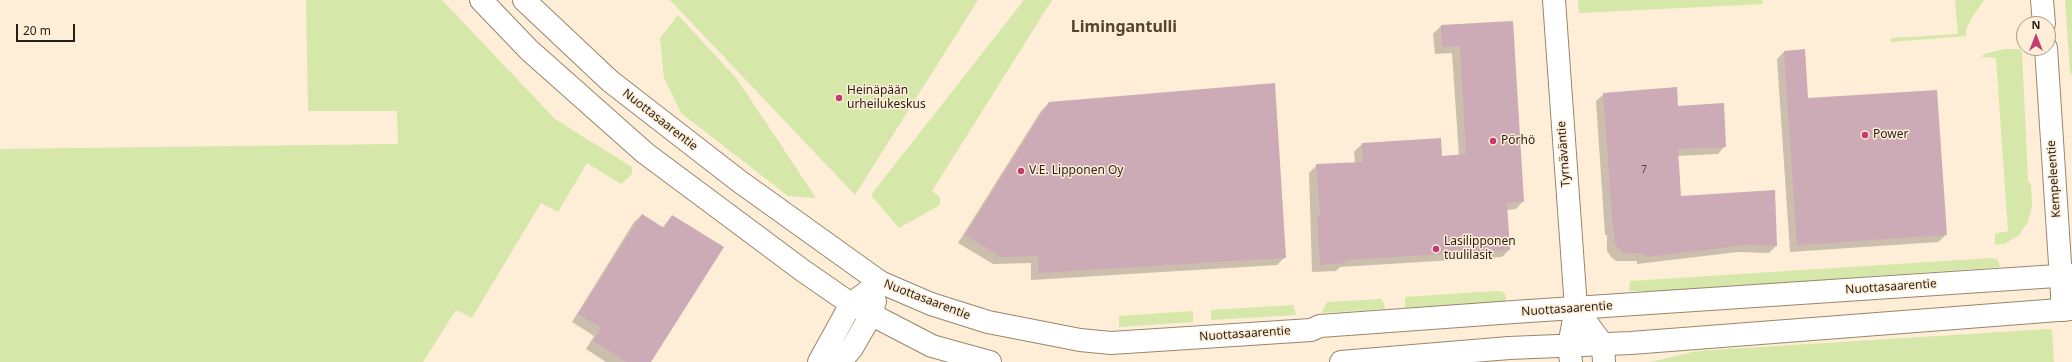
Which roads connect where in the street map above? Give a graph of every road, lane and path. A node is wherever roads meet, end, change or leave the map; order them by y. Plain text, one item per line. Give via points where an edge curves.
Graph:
1 (481, 0) edge
2 (524, 0) edge
3 (1554, 0) edge
4 (2042, 0) edge
5 (2043, 16) edge
6 (2047, 56) edge
7 (2066, 275) edge
8 (880, 282) junction
9 (851, 304) junction
10 (1576, 308) junction
11 (2067, 310) edge
12 (871, 315) junction
13 (1570, 354) edge
14 (1604, 354) edge
15 (819, 362) edge
16 (840, 362) edge
17 (990, 362) edge
18 (1341, 362) edge

1 - 9 main road via 529,50 645,153
2 - 8 main road, Nuottasaarentie via 610,81 739,181
3 - 10 main road, Tyrnäväntie
4 - 5 main road
6 - 7 main road, Kempeleentie
7 - 10 main road, Nuottasaarentie
7 - 11 main road, Kempeleentie
8 - 9 main road
8 - 10 main road, Nuottasaarentie via 931,304 988,322 1080,340 1111,343 1311,330 1320,326
8 - 12 main road
9 - 12 main road
9 - 15 main road
10 - 13 main road, Tyrnäväntie
10 - 14 main road
11 - 14 main road
12 - 16 main road via 852,348
12 - 17 main road via 932,346
13 - 14 main road
13 - 18 main road via 1509,348

